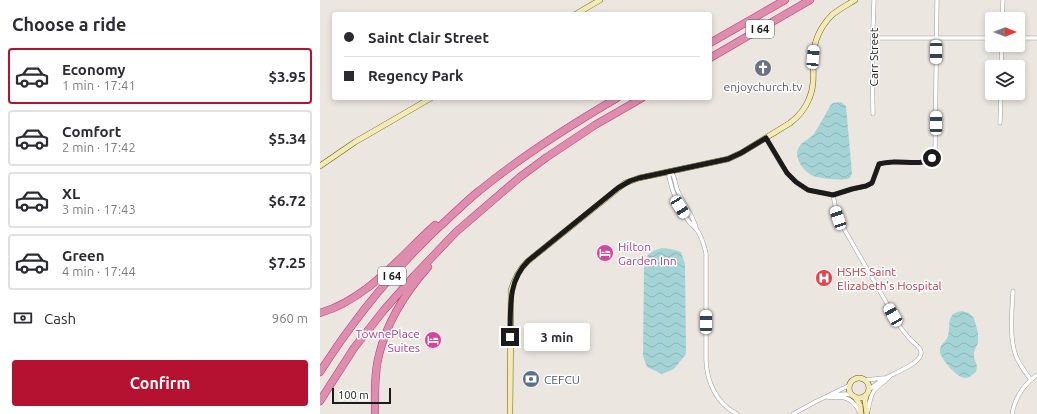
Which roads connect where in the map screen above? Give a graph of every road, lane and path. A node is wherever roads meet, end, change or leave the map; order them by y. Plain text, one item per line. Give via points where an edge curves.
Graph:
1 (600, 0) edge
2 (785, 0) edge
3 (810, 0) edge
4 (855, 0) edge
5 (874, 0) edge
6 (937, 0) edge
7 (1003, 0) edge
8 (579, 12) edge
9 (1002, 12) edge
10 (873, 38) junction
11 (936, 38) junction
12 (985, 38) edge
13 (1025, 38) edge
14 (1037, 38) edge
15 (712, 42) edge
16 (712, 57) edge
17 (428, 100) edge
18 (614, 100) edge
19 (639, 100) edge
20 (1001, 100) edge
21 (873, 114) dead end
22 (1000, 123) dead end
23 (766, 138) junction
24 (320, 166) edge
25 (670, 171) junction
26 (478, 192) junction
27 (833, 195) junction
28 (463, 227) junction
29 (1013, 291) dead end
30 (320, 313) edge
31 (320, 372) edge
32 (1037, 375) edge
33 (891, 376) junction
34 (885, 378) junction
35 (866, 380) junction
36 (1031, 380) junction
37 (850, 385) junction
38 (869, 390) junction
39 (828, 396) junction
40 (854, 396) junction
41 (866, 396) junction
42 (320, 401) edge
43 (375, 414) edge
44 (510, 414) edge
45 (737, 414) edge
46 (793, 414) edge
47 (861, 414) edge
48 (867, 414) edge
49 (1012, 414) edge

1 - 8 street
2 - 15 highway, I 64
3 - 16 highway, I 64
4 - 23 street via 832,15 821,30 814,48 812,87 804,108 790,123
5 - 10 street, Carr Street
6 - 11 street
7 - 9 street
10 - 11 street
10 - 21 street, Carr Street
11 - 12 street
11 - 27 street via 935,153 932,158 918,163 879,164 872,183
13 - 14 street
17 - 24 street via 355,142
18 - 26 highway, I 64 via 535,150
19 - 28 highway, I 64 via 547,157
20 - 22 street
23 - 25 street via 728,159
23 - 27 street via 787,173 796,182 808,190
25 - 44 street via 625,183 528,261 518,273 511,290
25 - 45 street via 668,174 675,197 690,223 696,228 706,253 706,360 710,384 716,396
26 - 30 highway via 466,198 426,232 366,289 345,303
26 - 31 highway, I 64 via 394,274 345,334
27 - 33 street via 843,227 901,328 920,350 921,354 915,361
28 - 42 highway, I 64 via 422,266 384,310 354,348
28 - 43 highway via 414,283 392,317 379,356
29 - 36 street via 1012,339 1016,356
32 - 36 street
33 - 34 street
33 - 48 street via 871,395
34 - 35 street
34 - 38 street
35 - 37 street via 856,378
35 - 38 street
36 - 49 street via 1020,392
37 - 39 street
37 - 40 street via 850,391
38 - 41 street
39 - 40 street
39 - 46 street
39 - 47 street via 849,399
40 - 41 street
40 - 47 street via 860,405
41 - 48 street

